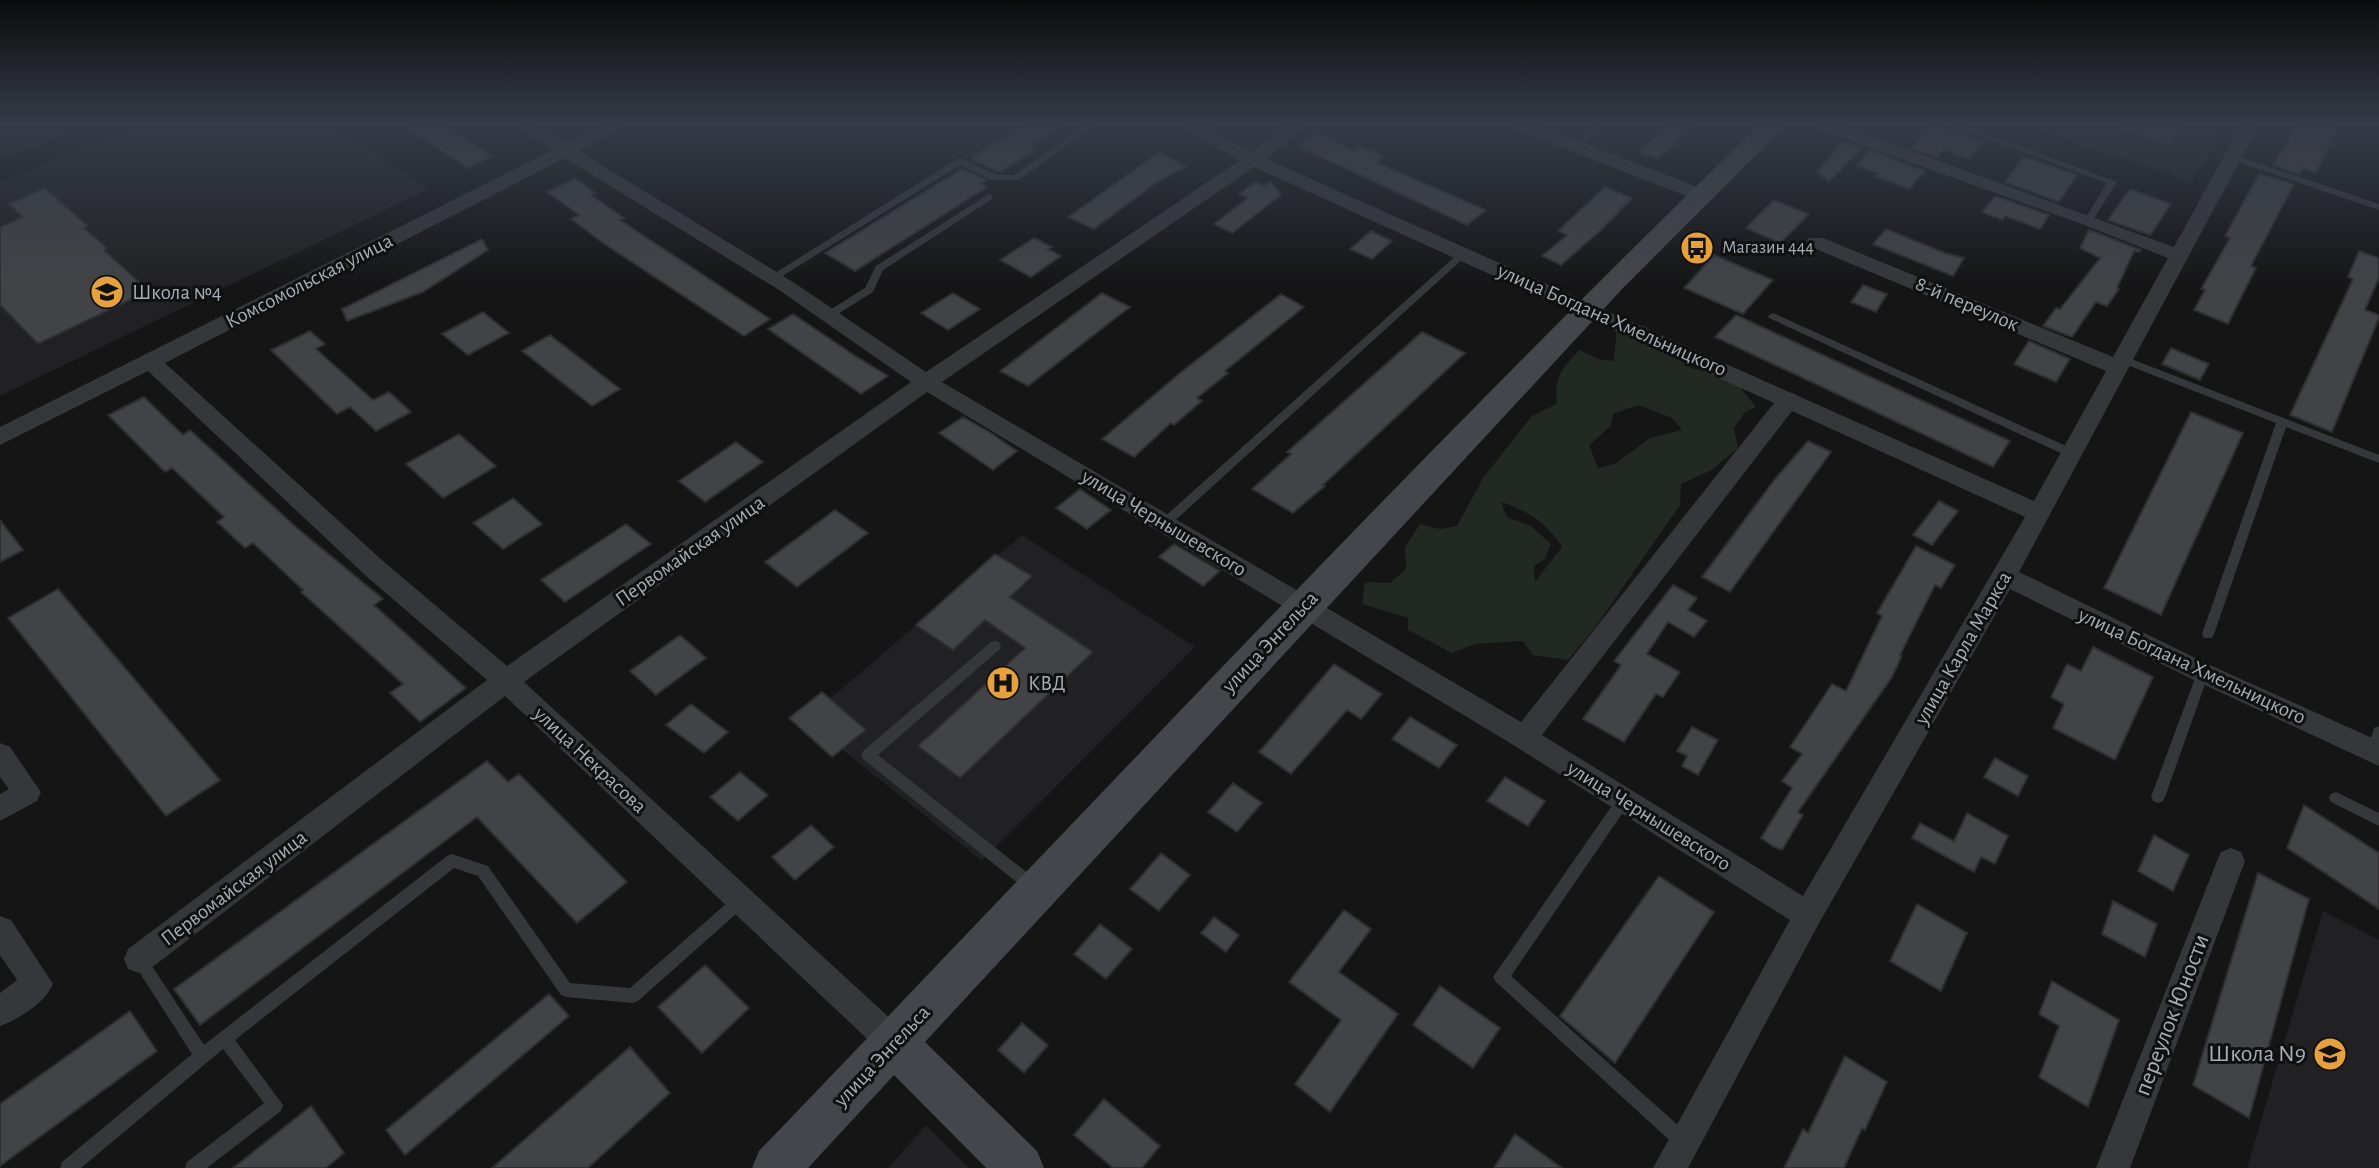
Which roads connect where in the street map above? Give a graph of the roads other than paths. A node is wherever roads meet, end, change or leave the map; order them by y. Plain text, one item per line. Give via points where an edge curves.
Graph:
1 (509, 180) edge
2 (611, 180) edge
3 (930, 180) edge
4 (1224, 180) edge
5 (1297, 180) edge
6 (1660, 180) edge
7 (1717, 180) edge
8 (1976, 180) edge
9 (2105, 180) edge
10 (2220, 180) edge
11 (2298, 180) edge
12 (1701, 195) junction
13 (989, 197) dead end
14 (2379, 207) edge
15 (2089, 220) junction
16 (1816, 242) dead end
17 (1463, 254) junction
18 (2178, 256) junction
19 (772, 278) junction
20 (1589, 309) junction
21 (828, 316) junction
22 (1773, 316) dead end
23 (151, 362) junction
24 (2119, 363) junction
25 (926, 382) junction
26 (1789, 400) junction
27 (2283, 422) junction
28 (0, 437) edge
29 (2071, 453) junction
30 (2379, 459) edge
31 (2038, 513) junction
32 (1165, 523) junction
33 (2005, 576) junction
34 (1304, 606) junction
35 (2208, 634) dead end
36 (995, 646) dead end
37 (2203, 673) junction
38 (506, 681) junction
39 (1524, 738) junction
40 (2377, 746) edge
41 (0, 755) edge
42 (2158, 797) dead end
43 (2336, 798) dead end
44 (1623, 801) junction
45 (0, 809) edge
46 (2379, 820) edge
47 (2231, 861) dead end
48 (1037, 889) junction
49 (740, 901) junction
50 (1808, 915) junction
51 (0, 930) edge
52 (139, 959) joint
53 (0, 1011) edge
54 (225, 1039) junction
55 (894, 1043) junction
56 (202, 1056) junction
57 (1683, 1141) junction
58 (789, 1164) edge
59 (68, 1168) edge
60 (193, 1168) edge
61 (1020, 1168) edge
62 (1670, 1168) edge
63 (2113, 1168) edge

1 - 23 street, Комсомольская улица
2 - 19 street, улица Чернышевского
3 - 19 lane
4 - 25 street, Первомайская улица
5 - 17 street, улица Богдана Хмельницкого
6 - 12 street
7 - 12 street, улица Энгельса
8 - 15 street
9 - 15 lane via 2112,182
10 - 18 street, улица Карла Маркса
11 - 14 lane
12 - 20 street, улица Энгельса
13 - 21 lane via 879,268 869,290
15 - 18 street
16 - 24 street, 8-й переулок
17 - 20 street, улица Богдана Хмельницкого
17 - 32 lane
18 - 24 street, улица Карла Маркса
19 - 21 street, улица Чернышевского
20 - 26 street, улица Богдана Хмельницкого
20 - 34 street, улица Энгельса
21 - 25 street, улица Чернышевского
22 - 29 lane
23 - 28 street, Комсомольская улица
23 - 38 street, улица Некрасова via 373,568
24 - 27 lane, 8-й переулок
24 - 29 street, улица Карла Маркса
25 - 32 street, улица Чернышевского
25 - 38 street, Первомайская улица
26 - 31 street, улица Богдана Хмельницкого
26 - 39 street
27 - 30 lane, 8-й переулок
27 - 35 lane
29 - 31 street, улица Карла Маркса
31 - 33 street, улица Карла Маркса
32 - 34 street, улица Чернышевского
33 - 37 street, улица Богдана Хмельницкого
33 - 50 street, улица Карла Маркса
34 - 39 street, улица Чернышевского
34 - 48 street, улица Энгельса
36 - 48 lane via 868,755
37 - 40 street, улица Богдана Хмельницкого
37 - 42 lane
38 - 49 street, улица Некрасова
38 - 52 street, Первомайская улица
39 - 44 street, улица Чернышевского
41 - 45 street via 27,792
43 - 46 lane
44 - 50 street, улица Чернышевского
44 - 57 lane via 1501,977
47 - 63 street, переулок Юности
48 - 55 street, улица Энгельса
49 - 54 lane via 633,996 566,990 483,871 452,861
49 - 55 street, улица Некрасова
50 - 57 street, улица Карла Маркса
51 - 53 street via 38,984
52 - 56 lane
54 - 56 lane
54 - 60 lane via 275,1105
55 - 58 street, улица Энгельса
55 - 61 street, улица Некрасова
56 - 59 lane
57 - 62 street, улица Карла Маркса

